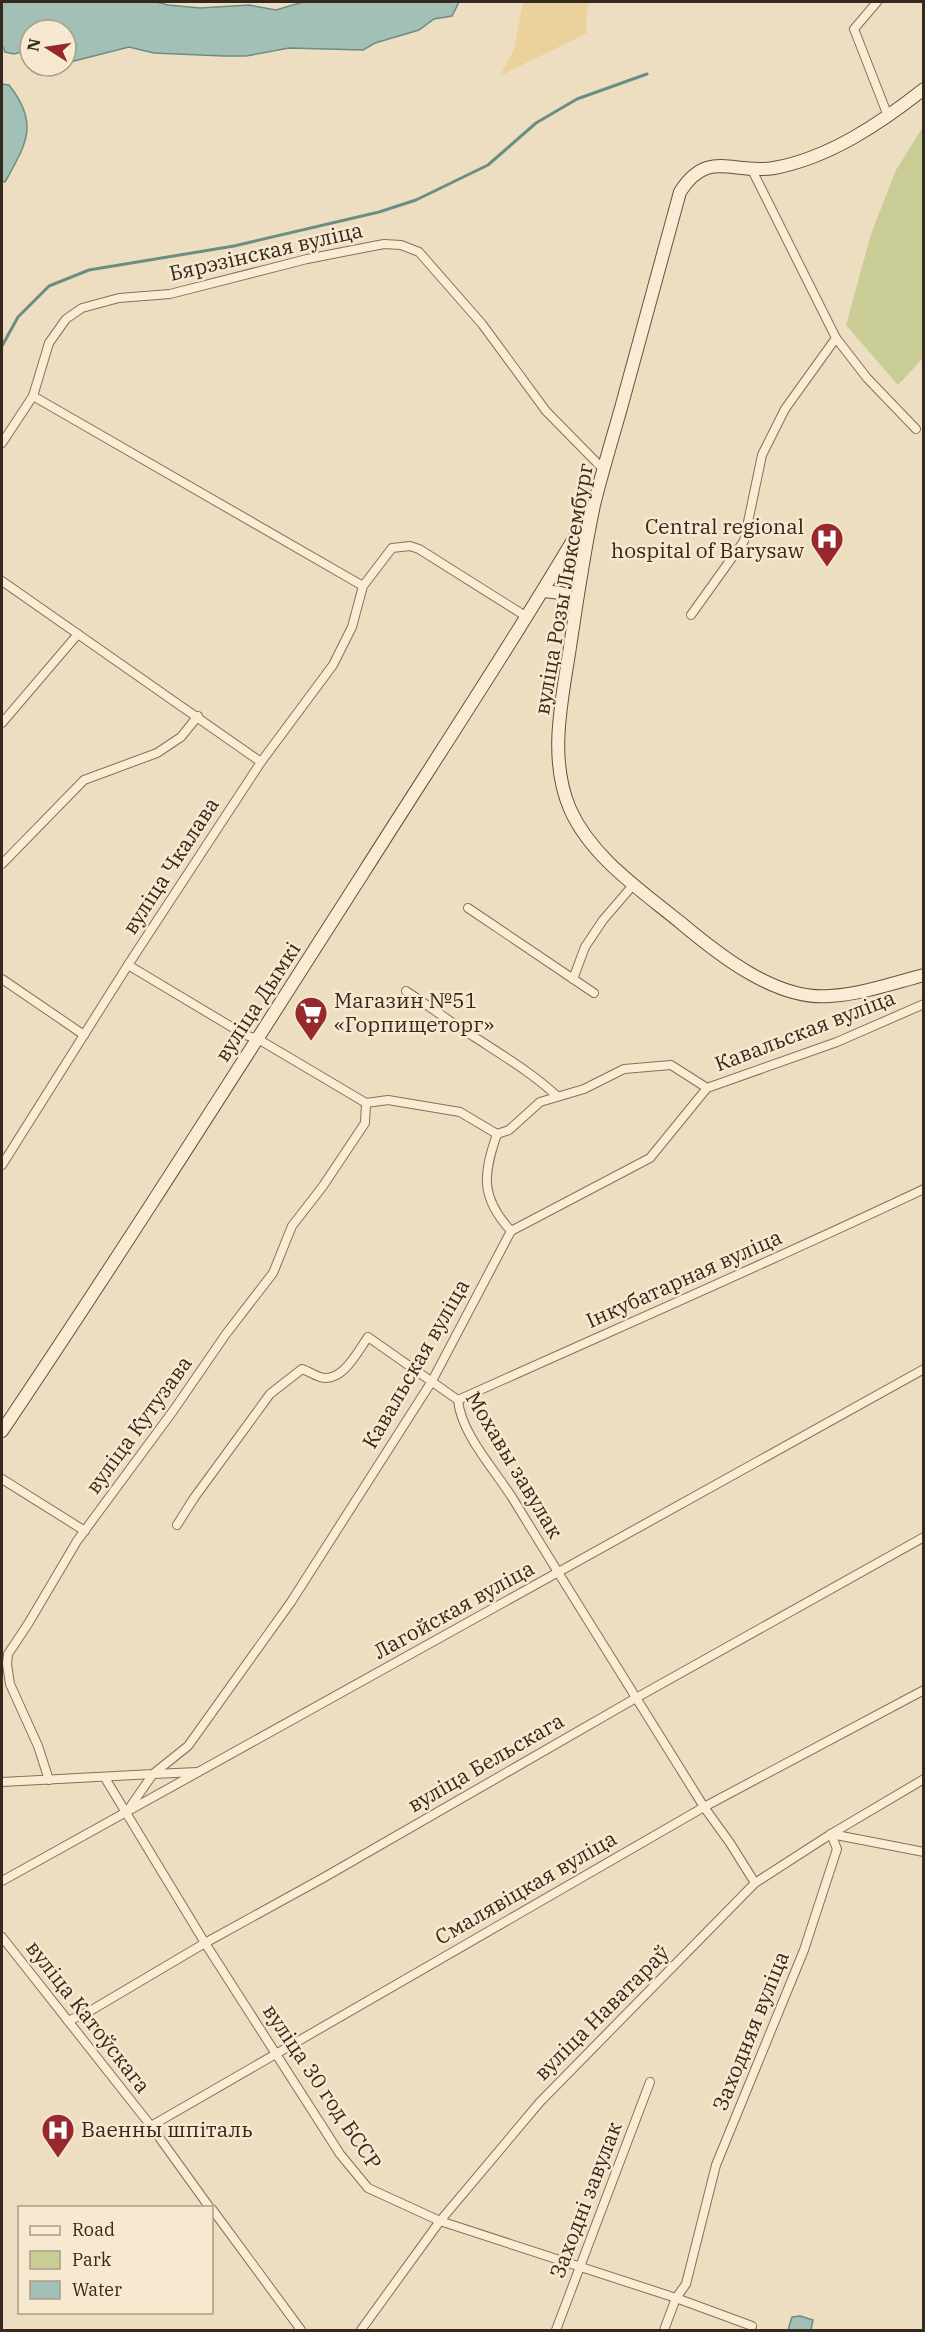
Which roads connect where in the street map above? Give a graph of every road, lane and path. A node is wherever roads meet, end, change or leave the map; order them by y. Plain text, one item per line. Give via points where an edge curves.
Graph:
1 (877, 2) edge
2 (924, 89) edge
3 (888, 116) junction
4 (752, 170) junction
5 (836, 338) junction
6 (33, 396) junction
7 (916, 429) dead end
8 (2, 443) edge
9 (604, 470) junction
10 (594, 504) junction
11 (2, 581) edge
12 (363, 586) junction
13 (544, 591) junction
14 (577, 600) junction
15 (691, 615) dead end
16 (527, 617) junction
17 (78, 634) junction
18 (198, 716) junction
19 (2, 723) edge
20 (261, 762) junction
21 (2, 864) edge
22 (634, 884) junction
23 (468, 908) dead end
24 (128, 965) junction
25 (922, 978) edge
26 (2, 979) edge
27 (573, 979) junction
28 (406, 991) dead end
29 (594, 993) dead end
30 (924, 1004) edge
31 (84, 1035) junction
32 (258, 1039) junction
33 (707, 1088) junction
34 (557, 1096) junction
35 (366, 1103) junction
36 (497, 1134) junction
37 (2, 1165) edge
38 (924, 1189) edge
39 (512, 1231) junction
40 (924, 1369) edge
41 (432, 1381) junction
42 (458, 1401) junction
43 (2, 1431) edge
44 (2, 1479) edge
45 (177, 1526) dead end
46 (85, 1531) junction
47 (924, 1537) edge
48 (558, 1572) junction
49 (924, 1690) edge
50 (636, 1698) junction
51 (200, 1772) junction
52 (153, 1774) junction
53 (105, 1778) junction
54 (924, 1779) edge
55 (49, 1780) junction
56 (2, 1782) edge
57 (704, 1807) junction
58 (126, 1812) junction
59 (831, 1833) junction
60 (924, 1852) edge
61 (2, 1881) edge
62 (755, 1883) junction
63 (2, 1937) edge
64 (205, 1943) junction
65 (68, 2021) junction
66 (277, 2053) junction
67 (650, 2082) dead end
68 (151, 2126) junction
69 (210, 2206) edge
70 (213, 2211) edge
71 (440, 2220) junction
72 (579, 2268) junction
73 (676, 2298) junction
74 (752, 2326) dead end
75 (301, 2331) edge
76 (361, 2331) edge
77 (556, 2331) edge
78 (664, 2331) edge

1 - 3 street via 854,29
2 - 3 main road
3 - 4 main road via 851,139 794,163
4 - 5 street
4 - 9 main road, вуліца Розы Люксембург via 710,166 699,169 680,192
5 - 7 street via 867,378
5 - 15 street via 785,409 762,455 744,542
6 - 8 street, Бярэзінская вуліца
6 - 9 street, Бярэзінская вуліца via 49,342 66,320 82,308 119,298 170,294 361,247 401,245 419,252 482,324 546,411
6 - 12 street
9 - 10 main road, вуліца Розы Люксембург
10 - 13 main road, вуліца Дымкі
10 - 14 main road, вуліца Розы Люксембург
11 - 17 street
12 - 16 street via 392,548 410,546
12 - 20 street, вуліца Чкалава via 352,627 333,665
13 - 14 main road
13 - 16 main road, вуліца Дымкі
14 - 22 main road, вуліца Розы Люксембург via 557,734 564,785 578,824 595,848
16 - 32 main road, вуліца Дымкі
17 - 18 street
17 - 19 street
18 - 20 street
18 - 21 street via 181,737 157,753 84,780
20 - 24 street, вуліца Чкалава
22 - 25 main road, вуліца Розы Люксембург via 732,961 781,988 827,997
22 - 27 street via 585,947
23 - 27 street
24 - 31 street, вуліца Чкалава
24 - 32 street
26 - 31 street
27 - 29 street
28 - 34 street via 510,1058
30 - 33 street, Кавальская вуліца via 837,1042
31 - 37 street, вуліца Чкалава
32 - 35 street
32 - 43 main road, вуліца Дымкі
33 - 34 street via 671,1065 624,1069 584,1089
33 - 39 street, Кавальская вуліца via 650,1158
34 - 36 street via 540,1102 509,1130
35 - 36 street via 388,1100 449,1109
35 - 46 street, вуліца Кутузава via 365,1123 292,1226 273,1273
36 - 39 street via 486,1179 501,1219
38 - 42 street, Інкубатарная вуліца
39 - 41 street, Кавальская вуліца
40 - 48 street, Лагойская вуліца
41 - 42 street, Мохавы завулак
41 - 45 street, Мохавы завулак via 368,1337 336,1376 321,1378 302,1369 270,1394
41 - 52 street, Кавальская вуліца via 291,1602 188,1746
42 - 48 street, Мохавы завулак via 459,1415
44 - 46 street
46 - 55 street, вуліца Кутузава via 8,1654 10,1684
47 - 50 street, вуліца Бельскага
48 - 50 street, Мохавы завулак
48 - 51 street, Лагойская вуліца
49 - 57 street, Смалявіцкая вуліца
50 - 57 street, Мохавы завулак
50 - 64 street, вуліца Бельскага
51 - 52 street
51 - 58 street, Лагойская вуліца
52 - 53 street
52 - 58 street, Кавальская вуліца
53 - 55 street
53 - 58 street, вуліца 30 год БССР
54 - 59 street, вуліца Наватараў
55 - 56 street
57 - 62 street, Мохавы завулак
57 - 66 street, Смалявіцкая вуліца
58 - 61 street, Лагойская вуліца
58 - 64 street, вуліца 30 год БССР
59 - 60 street
59 - 62 street, вуліца Наватараў
59 - 73 street, Заходняя вуліца via 837,1849 826,1885 804,1950 716,2165 686,2284
62 - 71 street, вуліца Наватараў via 540,2102
63 - 65 street, вуліца Катоўскага
64 - 65 street, вуліца Бельскага
64 - 66 street, вуліца 30 год БССР
65 - 68 street, вуліца Катоўскага
66 - 68 street, Смалявіцкая вуліца
66 - 71 street, вуліца 30 год БССР via 340,2154 368,2188
67 - 72 street, Заходні завулак
68 - 69 street, вуліца Катоўскага
70 - 75 street, вуліца Катоўскага
71 - 72 street, вуліца 30 год БССР
71 - 76 street, вуліца Наватараў
72 - 73 street, вуліца 30 год БССР
72 - 77 street, Заходні завулак
73 - 74 street, вуліца 30 год БССР
73 - 78 street, Заходняя вуліца

